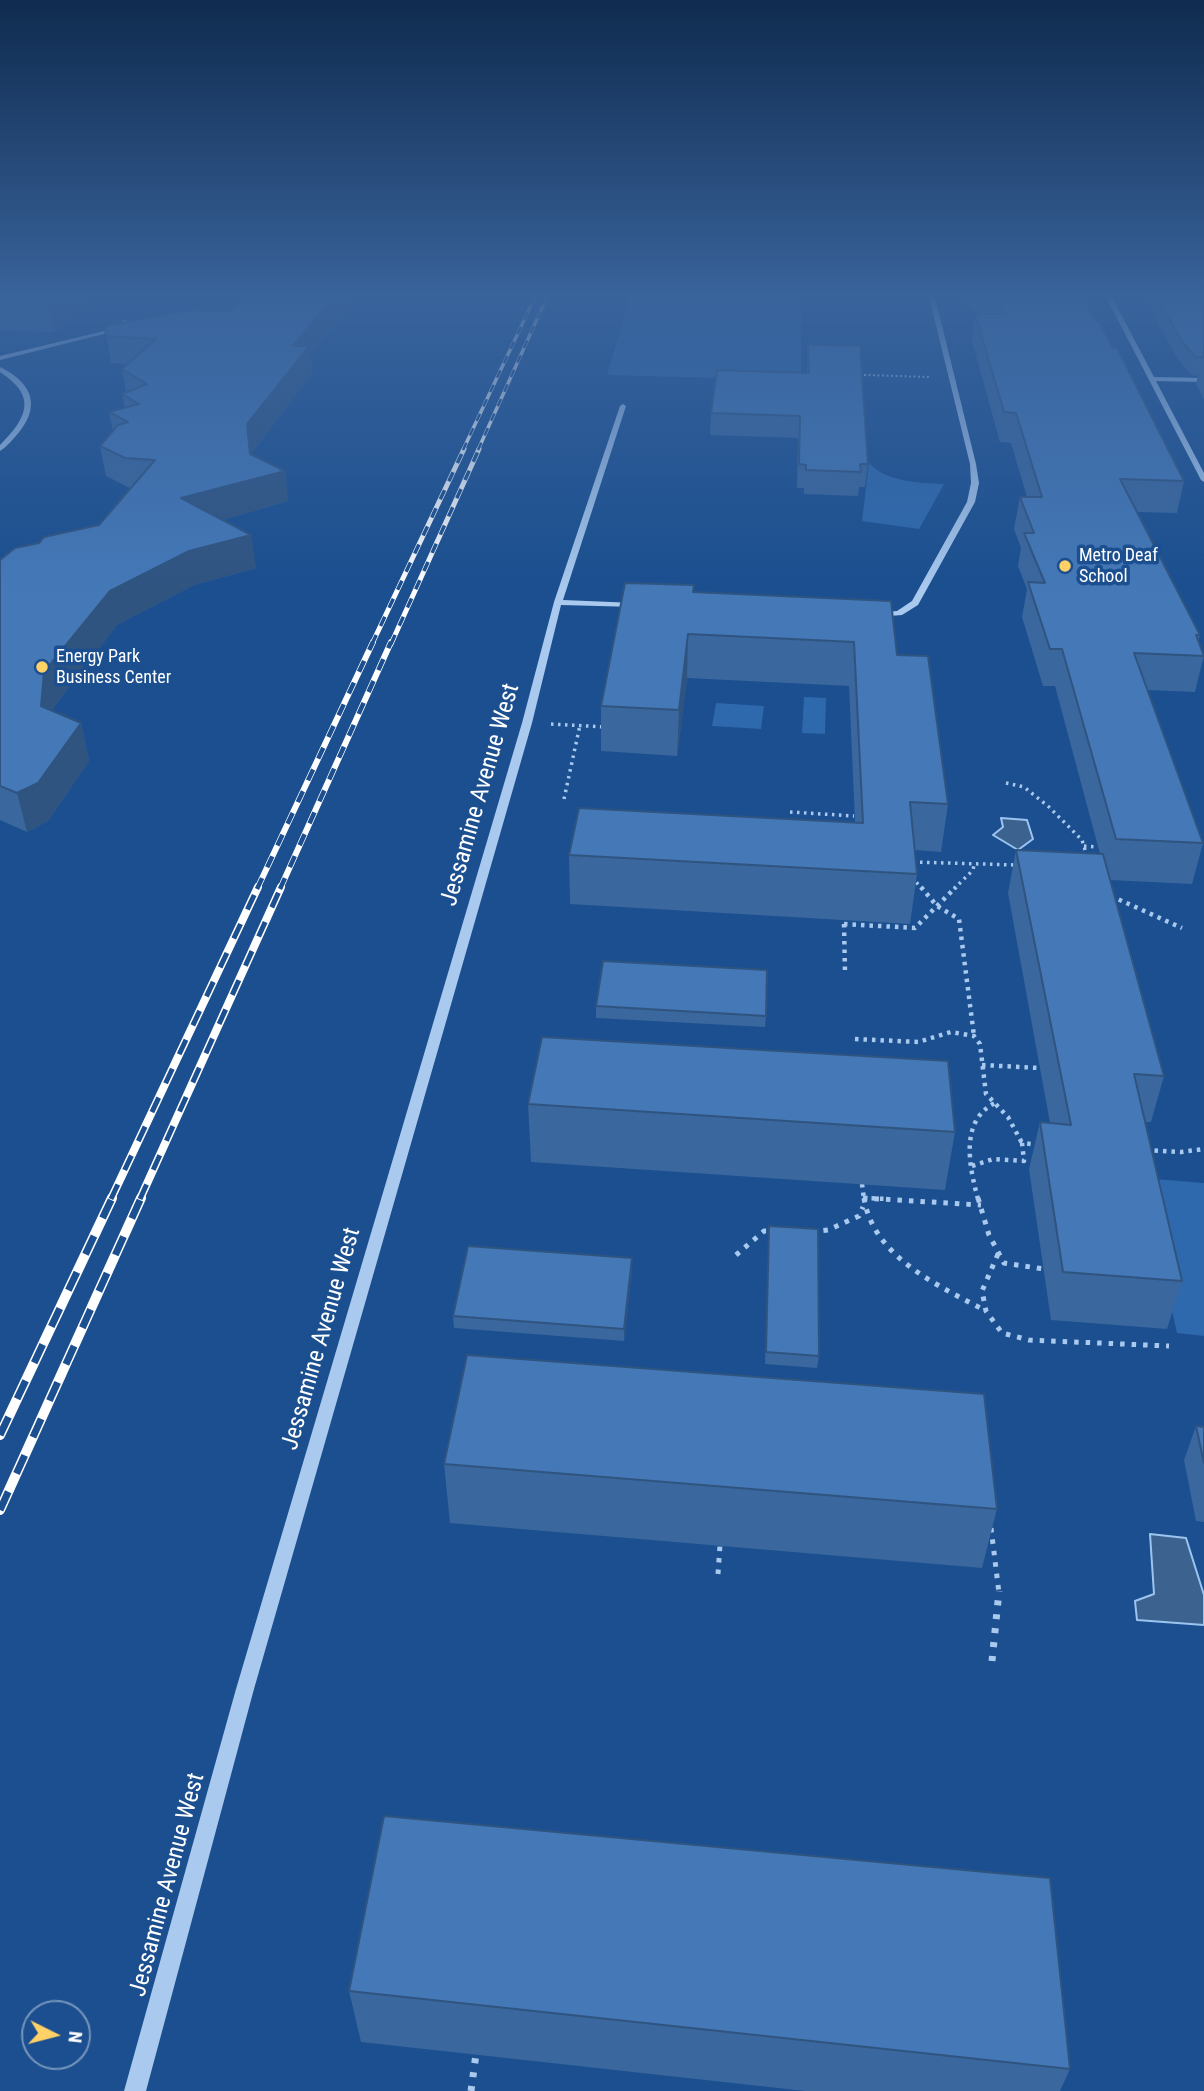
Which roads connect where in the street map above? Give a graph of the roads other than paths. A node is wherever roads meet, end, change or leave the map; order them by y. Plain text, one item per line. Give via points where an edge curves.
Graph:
1 (27, 395) edge
2 (956, 395) edge
3 (1158, 395) edge
4 (623, 406) dead end
5 (0, 449) edge
6 (1204, 480) edge
7 (558, 602) junction
8 (642, 605) edge
9 (868, 615) edge
10 (135, 2091) edge

1 - 5 street via 27,419
2 - 9 street via 973,464 971,502 915,603 899,612
3 - 6 street
4 - 7 street, Jessamine Avenue West
7 - 8 street
7 - 10 street, Jessamine Avenue West via 527,723 245,1689

